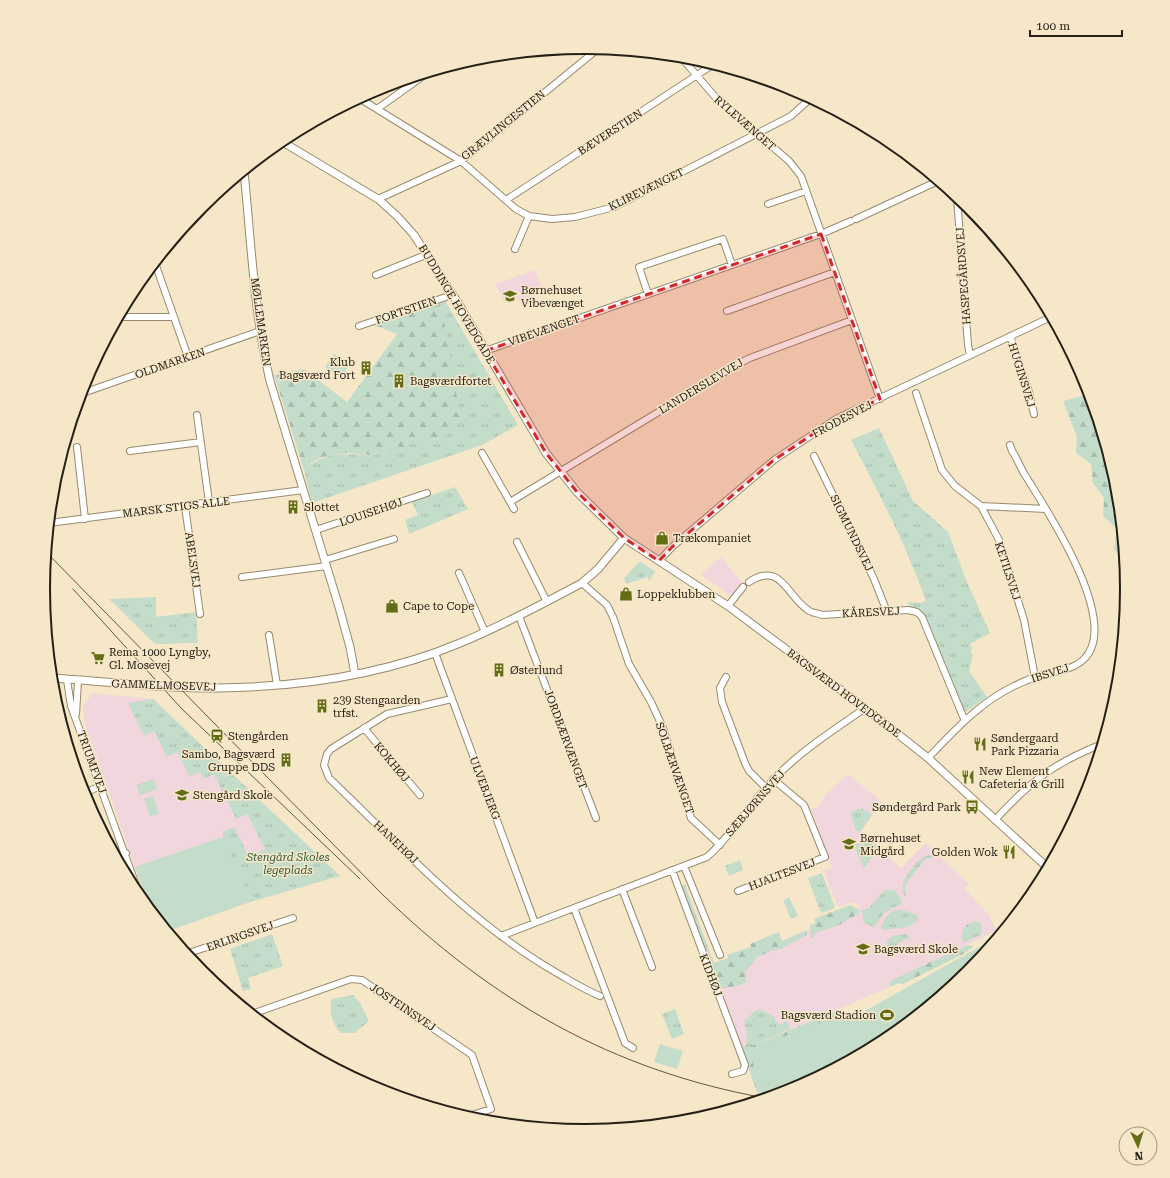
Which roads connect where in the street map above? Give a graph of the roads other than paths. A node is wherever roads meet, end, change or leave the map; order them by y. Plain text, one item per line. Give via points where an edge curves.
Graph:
1 (591, 54) edge
2 (686, 64) edge
3 (707, 68) edge
4 (695, 76) junction
5 (416, 81) edge
6 (365, 102) edge
7 (806, 102) edge
8 (377, 109) junction
9 (756, 133) junction
10 (290, 143) edge
11 (287, 144) edge
12 (306, 154) junction
13 (461, 160) junction
14 (245, 177) edge
15 (933, 183) edge
16 (806, 190) junction
17 (378, 199) junction
18 (506, 200) junction
19 (768, 204) dead end
20 (958, 206) edge
21 (529, 216) junction
22 (821, 234) junction
23 (515, 249) dead end
24 (428, 254) junction
25 (732, 265) junction
26 (157, 269) edge
27 (835, 272) junction
28 (376, 275) dead end
29 (452, 294) junction
30 (648, 294) junction
31 (727, 311) dead end
32 (124, 317) edge
33 (173, 317) junction
34 (852, 320) junction
35 (1047, 320) edge
36 (359, 326) dead end
37 (260, 332) junction
38 (1010, 336) junction
39 (485, 351) junction
40 (970, 356) junction
41 (188, 357) junction
42 (88, 391) edge
43 (916, 393) dead end
44 (880, 399) junction
45 (1034, 414) dead end
46 (197, 415) dead end
47 (201, 442) junction
48 (1010, 445) dead end
49 (77, 448) dead end
50 (130, 451) dead end
51 (482, 453) dead end
52 (814, 456) dead end
53 (560, 472) junction
54 (303, 490) junction
55 (427, 493) dead end
56 (209, 502) junction
57 (510, 502) junction
58 (185, 506) junction
59 (981, 506) junction
60 (514, 509) dead end
61 (1046, 509) junction
62 (85, 519) junction
63 (55, 522) edge
64 (316, 530) junction
65 (624, 538) junction
66 (394, 539) dead end
67 (517, 542) dead end
68 (659, 561) junction
69 (326, 563) junction
70 (459, 573) dead end
71 (242, 577) dead end
72 (749, 582) dead end
73 (582, 583) junction
74 (743, 587) dead end
75 (547, 602) junction
76 (728, 606) junction
77 (887, 612) junction
78 (200, 614) dead end
79 (519, 616) junction
80 (485, 632) junction
81 (269, 635) dead end
82 (435, 653) junction
83 (355, 674) junction
84 (726, 677) dead end
85 (1035, 677) junction
86 (58, 679) edge
87 (67, 680) junction
88 (78, 681) junction
89 (277, 685) junction
90 (452, 699) junction
91 (865, 708) junction
92 (75, 715) junction
93 (964, 719) junction
94 (364, 728) junction
95 (1096, 746) edge
96 (928, 758) junction
97 (773, 779) junction
98 (100, 786) junction
99 (766, 788) junction
100 (90, 791) edge
101 (420, 795) dead end
102 (596, 818) dead end
103 (995, 820) junction
104 (720, 845) junction
105 (126, 853) junction
106 (121, 855) edge
107 (1044, 864) edge
108 (684, 866) junction
109 (672, 870) junction
110 (133, 874) edge
111 (622, 889) junction
112 (738, 891) dead end
113 (574, 908) junction
114 (293, 918) dead end
115 (535, 923) junction
116 (501, 936) junction
117 (192, 952) edge
118 (720, 955) dead end
119 (652, 967) dead end
120 (600, 996) dead end
121 (258, 1012) edge
122 (633, 1048) dead end
123 (732, 1074) dead end
124 (479, 1113) edge

1 - 13 street, GRÆVLINGESTIEN
2 - 4 street, RYLEVÆNGET
3 - 4 street, BÆVERSTIEN
4 - 9 street, RYLEVÆNGET
4 - 18 street, BÆVERSTIEN
5 - 8 street
6 - 8 street, KLIREVÆNGET
7 - 9 street, KLIREVÆNGET via 791,116
8 - 13 street, KLIREVÆNGET
9 - 16 street, RYLEVÆNGET via 796,168
9 - 21 street, KLIREVÆNGET via 614,207 575,217 552,219
10 - 12 street, BUDDINGE HOVEDGADE
11 - 12 street, BUDDINGE HOVEDGADE
12 - 17 street, BUDDINGE HOVEDGADE
13 - 17 street, GRÆVLINGESTIEN
13 - 18 street, KLIREVÆNGET
14 - 37 street, MØLLEMARKEN
15 - 22 street, VIBEVÆNGET
16 - 19 street
16 - 22 street, RYLEVÆNGET
17 - 24 street, BUDDINGE HOVEDGADE via 397,216
18 - 21 street, KLIREVÆNGET
20 - 40 street, HASPEGÅRDSVEJ
21 - 23 street
22 - 25 street, VIBEVÆNGET
22 - 27 street, RYLEVÆNGET
24 - 28 street
24 - 29 street, BUDDINGE HOVEDGADE
25 - 30 street, VIBEVÆNGET
25 - 30 street via 723,239 639,267
26 - 33 street
27 - 31 street
27 - 34 street, RYLEVÆNGET
29 - 36 street, FORTSTIEN
29 - 39 street, BUDDINGE HOVEDGADE
30 - 39 street, VIBEVÆNGET
32 - 33 street
33 - 41 street
34 - 44 street, RYLEVÆNGET
34 - 53 street, LANDERSLEVVEJ via 743,361
35 - 38 street, FRODESVEJ
37 - 41 street, OLDMARKEN
37 - 54 street, MØLLEMARKEN via 270,381
38 - 40 street, FRODESVEJ
38 - 45 street, HUGINSVEJ
39 - 53 street, BUDDINGE HOVEDGADE
40 - 44 street, FRODESVEJ
41 - 42 street, OLDMARKEN
43 - 59 street, KETILSVEJ via 942,470 955,486
44 - 68 street, FRODESVEJ via 836,419 774,460 672,546
46 - 47 street
47 - 50 street
47 - 56 street
48 - 61 street, IBSVEJ via 1024,474
49 - 62 street
51 - 57 street
52 - 77 street, SIGMUNDSVEJ via 874,579
53 - 57 street, LANDERSLEVVEJ
53 - 65 street, BUDDINGE HOVEDGADE via 601,518
54 - 56 street, MARSK STIGS ALLE
54 - 64 street, MØLLEMARKEN
55 - 64 street, LOUISEHØJ
56 - 58 street, MARSK STIGS ALLE
57 - 60 street
58 - 62 street, MARSK STIGS ALLE
58 - 78 street, ABELSVEJ
59 - 61 street
59 - 85 street, KETILSVEJ via 1001,546 1024,620
61 - 85 street, IBSVEJ via 1079,568 1095,622 1090,648 1084,659 1066,668
62 - 63 street, MARSK STIGS ALLE
64 - 69 street, MØLLEMARKEN
65 - 68 street, BAGSVÆRD HOVEDGADE
65 - 73 street, GAMMELMOSEVEJ via 598,569
66 - 69 street
67 - 75 street
68 - 76 street, BAGSVÆRD HOVEDGADE
69 - 71 street
69 - 83 street, MØLLEMARKEN via 347,634
70 - 80 street
72 - 77 street, KÅRESVEJ via 760,575 770,575 781,581 809,611 822,614
73 - 75 street, GAMMELMOSEVEJ
73 - 104 street, SOLBÆRVÆNGET via 607,605 613,617 629,664 663,728 691,818
74 - 76 street
75 - 79 street, GAMMELMOSEVEJ
76 - 91 street, BAGSVÆRD HOVEDGADE
77 - 93 street, KÅRESVEJ via 908,610 917,612 922,617
79 - 80 street, GAMMELMOSEVEJ
79 - 102 street, JORDBÆRVÆNGET
80 - 82 street, GAMMELMOSEVEJ
81 - 89 street
82 - 83 street, GAMMELMOSEVEJ
82 - 90 street, ULVEBJERG
83 - 89 street, GAMMELMOSEVEJ
84 - 99 street via 720,688 722,702 749,771
85 - 93 street, IBSVEJ via 1012,687
86 - 87 street, GAMMELMOSEVEJ
87 - 88 street, GAMMELMOSEVEJ
87 - 92 street, TRIUMFVEJ
88 - 89 street, GAMMELMOSEVEJ via 191,688
88 - 92 street, TRIUMFVEJ
90 - 94 street, HANEHØJ via 396,711
90 - 115 street, ULVEBJERG
91 - 96 street, BAGSVÆRD HOVEDGADE
91 - 97 street, SÆBJØRNSVEJ via 810,746
92 - 98 street, TRIUMFVEJ
93 - 96 street, IBSVEJ
94 - 101 street, KOKHØJ
94 - 116 street, HANEHØJ via 327,754 324,765 329,778 436,882
95 - 103 street via 1060,762 1040,776 1021,791
96 - 103 street, BAGSVÆRD HOVEDGADE
97 - 99 street, SÆBJØRNSVEJ
97 - 112 street, HJALTESVEJ via 804,805 825,857
98 - 100 street
98 - 105 street, TRIUMFVEJ
99 - 104 street, SÆBJØRNSVEJ
103 - 107 street, BAGSVÆRD HOVEDGADE
104 - 108 street, SÆBJØRNSVEJ via 706,857
105 - 106 street
105 - 110 street, TRIUMFVEJ
108 - 109 street, SÆBJØRNSVEJ
108 - 118 street
109 - 111 street, SÆBJØRNSVEJ
109 - 123 street, KIDHØJ via 745,1065 743,1071
111 - 113 street, SÆBJØRNSVEJ
111 - 119 street
113 - 115 street, SÆBJØRNSVEJ
113 - 122 street via 625,1043
114 - 117 street, ERLINGSVEJ
115 - 116 street, SÆBJØRNSVEJ
116 - 120 street, HANEHØJ via 535,961
121 - 124 street, JOSTEINSVEJ via 351,979 362,980 472,1055 491,1110

